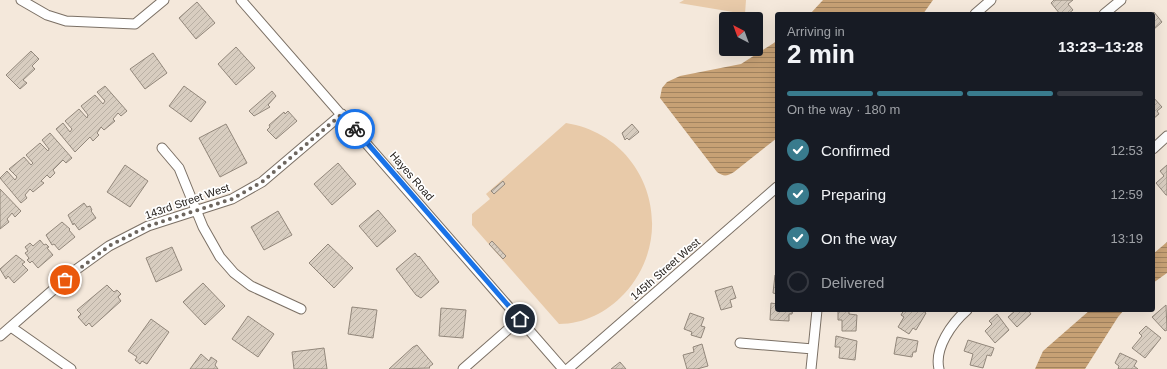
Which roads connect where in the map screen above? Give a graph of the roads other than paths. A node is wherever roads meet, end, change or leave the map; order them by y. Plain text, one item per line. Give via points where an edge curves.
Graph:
1 (21, 0) edge
2 (164, 0) edge
3 (241, 0) edge
4 (991, 0) edge
5 (1121, 0) edge
6 (977, 12) edge
7 (1106, 12) edge
8 (342, 114) junction
9 (1167, 136) edge
10 (1155, 147) edge
11 (162, 148) dead end
12 (775, 189) edge
13 (195, 211) junction
14 (301, 309) dead end
15 (817, 312) edge
16 (966, 312) edge
17 (520, 319) junction
18 (11, 327) junction
19 (0, 336) edge
20 (740, 343) dead end
21 (813, 349) junction
22 (71, 369) edge
23 (463, 369) edge
24 (563, 369) edge
25 (568, 369) edge
26 (810, 369) edge
27 (939, 369) edge

1 - 2 street via 47,16 66,21 135,24
3 - 8 street, Hayes Road
4 - 6 street
5 - 7 street
8 - 13 street, 143rd Street West via 262,182 232,199
8 - 17 street, Hayes Road
9 - 10 street
11 - 13 street via 179,168
12 - 25 street, 145th Street West
13 - 14 street via 220,257 234,273 251,286
13 - 18 street, 143rd Street West via 148,226 109,246 77,269
15 - 21 street
16 - 27 street via 945,335
17 - 23 street
17 - 24 street, Hayes Road
18 - 19 street, 143rd Street West
18 - 22 street
20 - 21 street
21 - 26 street

